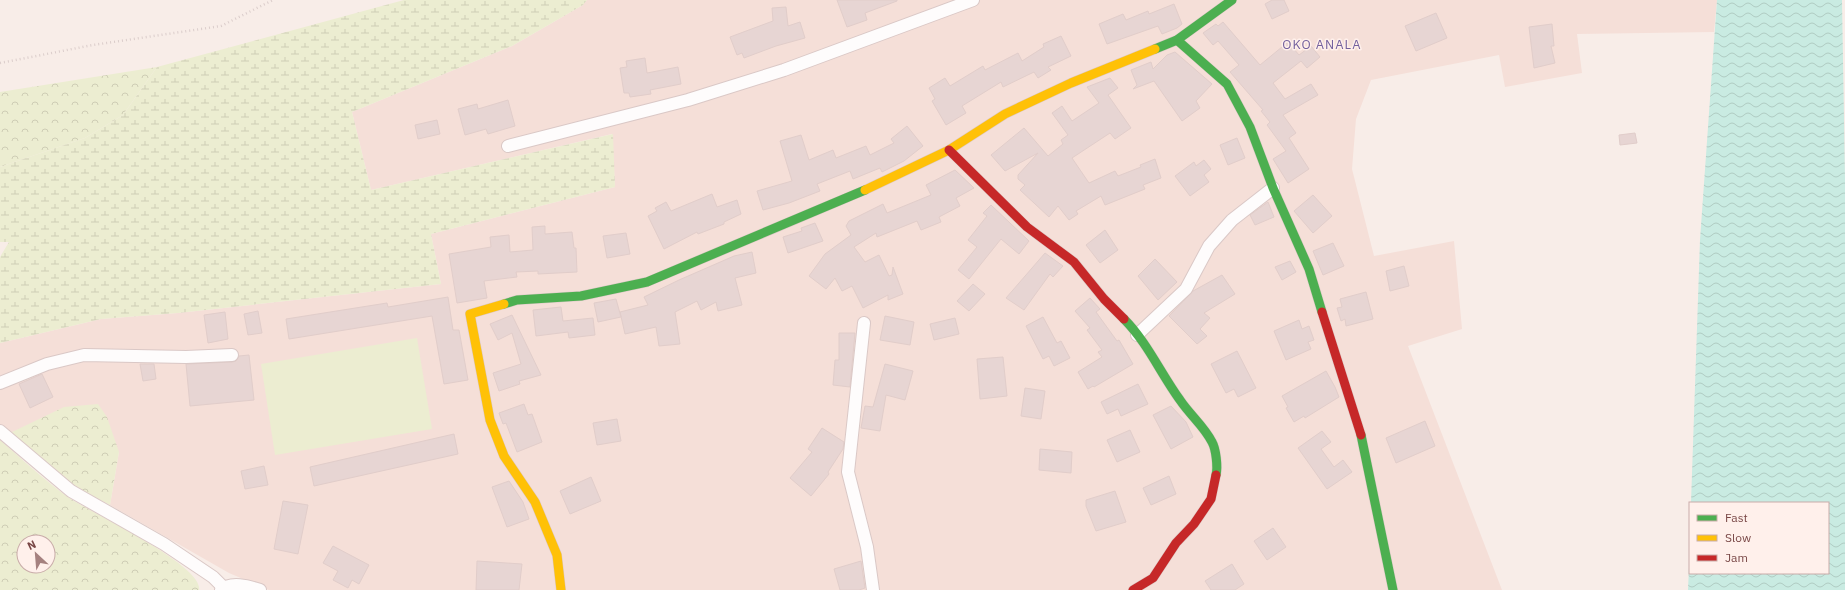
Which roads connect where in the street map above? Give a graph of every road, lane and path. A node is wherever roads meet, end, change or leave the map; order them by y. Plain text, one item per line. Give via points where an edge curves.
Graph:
1 (274, 0) edge
2 (973, 0) edge
3 (1232, 0) edge
4 (1178, 40) junction
5 (0, 63) edge
6 (508, 146) dead end
7 (949, 150) junction
8 (1274, 188) junction
9 (864, 323) dead end
10 (1137, 335) junction
11 (232, 355) dead end
12 (0, 383) edge
13 (0, 431) edge
14 (222, 589) edge
15 (260, 590) edge
16 (561, 590) edge
17 (873, 590) edge
18 (1133, 590) edge
19 (1393, 590) edge

1 - 5 path via 221,26 93,45
2 - 6 street via 777,72 688,100
3 - 4 street
4 - 7 street via 1071,82 1011,111
4 - 8 street via 1227,84 1250,127
7 - 10 street via 1027,227 1074,262
7 - 16 street via 881,183 647,282 582,296 517,300 470,314 490,420 504,456 535,502 557,555
8 - 10 street via 1232,220 1209,246 1186,289
8 - 19 street via 1309,269 1360,432
9 - 17 street via 848,472 866,547
10 - 18 street via 1180,401 1213,443 1217,472 1211,499 1194,524 1176,543 1153,578
11 - 12 street via 84,355 47,364
13 - 14 street via 71,491 164,544 213,577
14 - 15 street via 239,585

